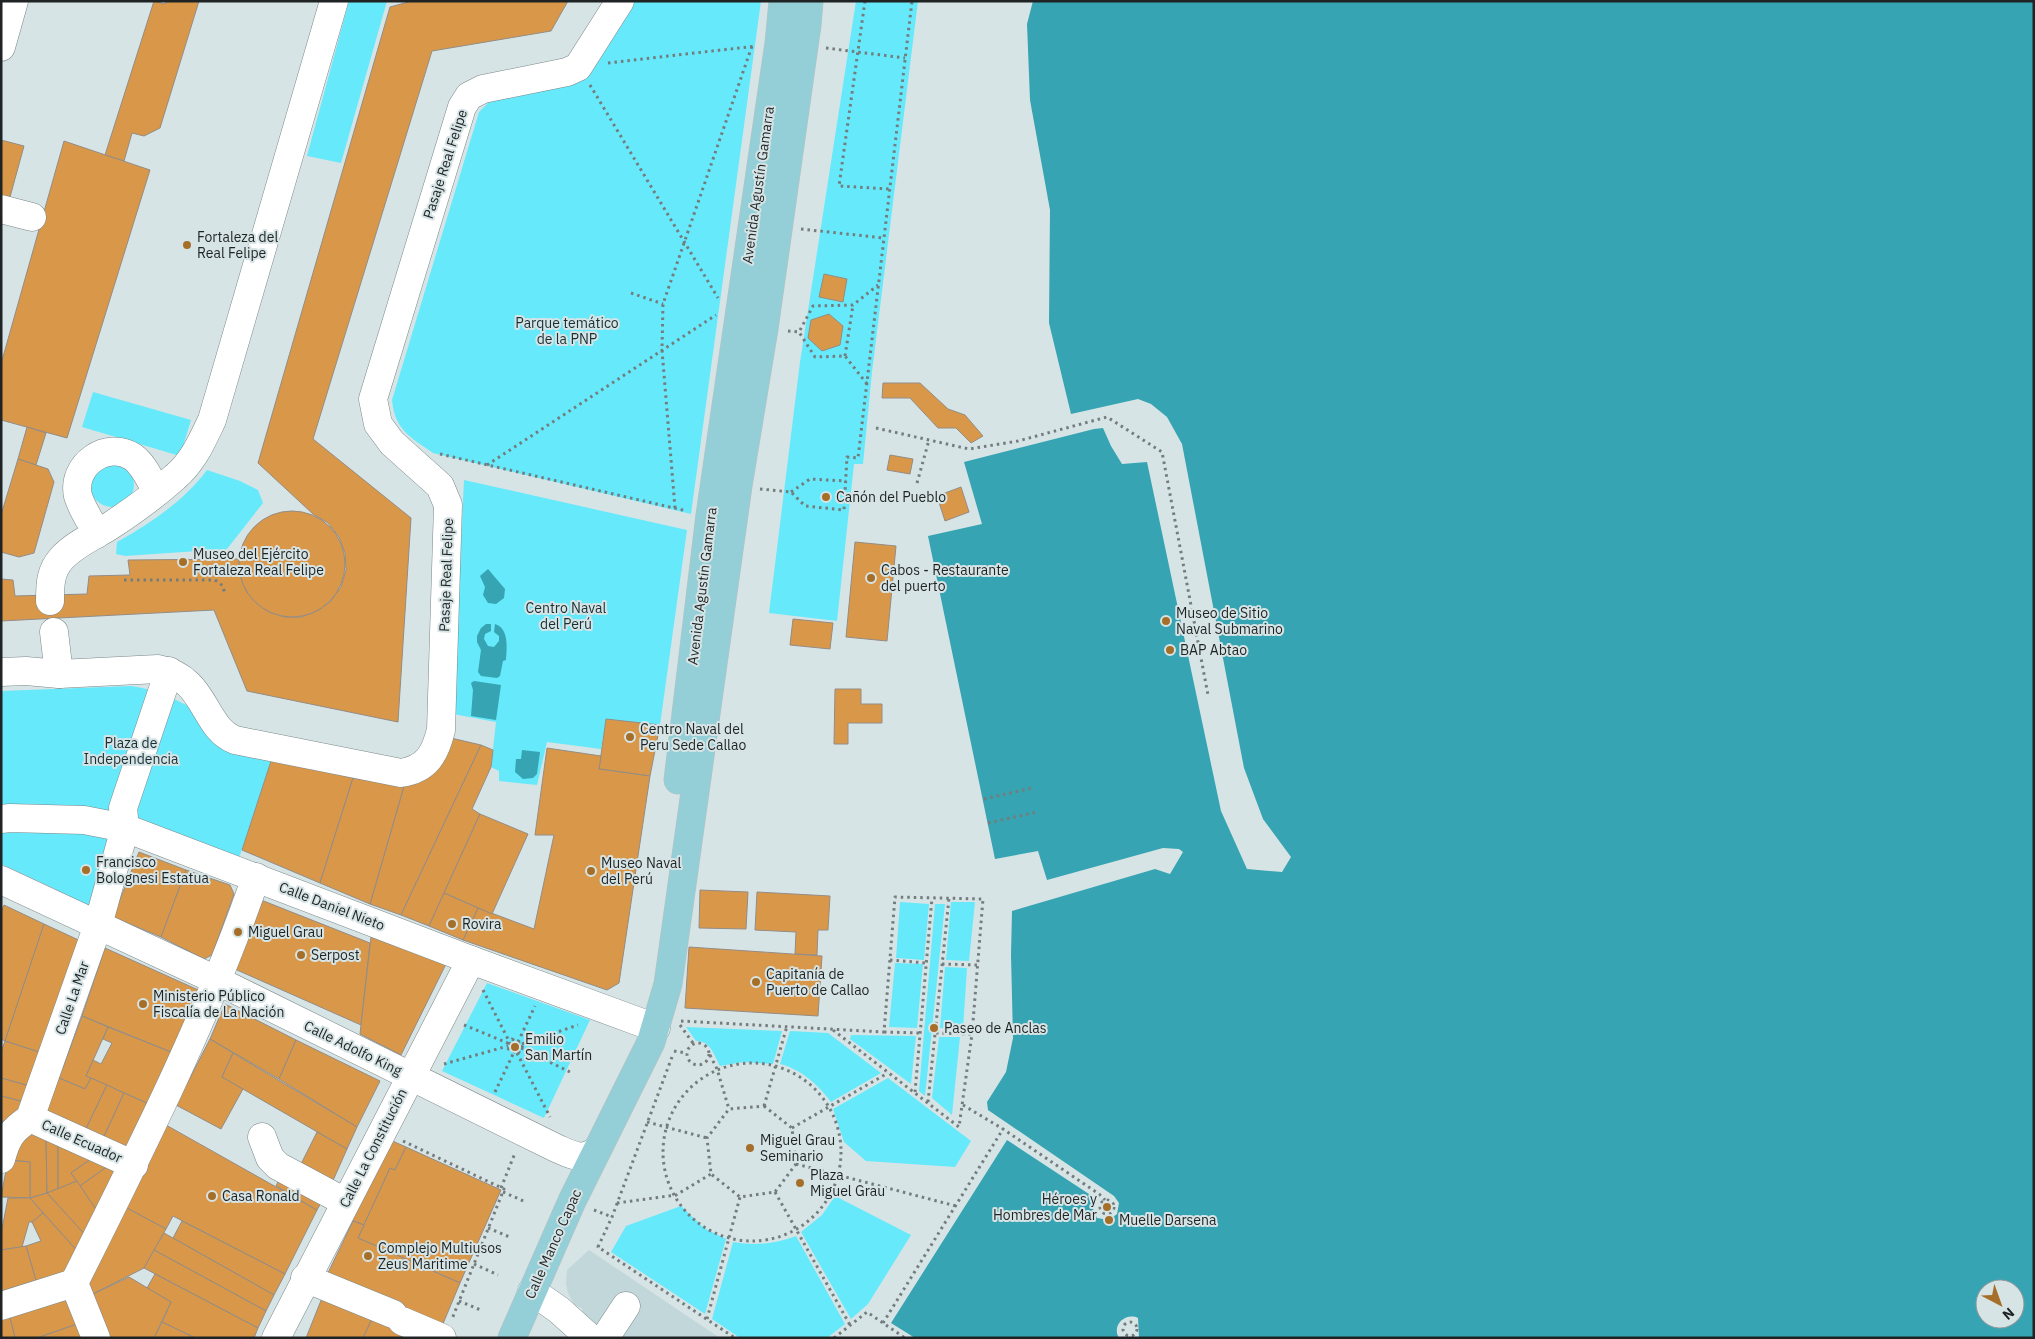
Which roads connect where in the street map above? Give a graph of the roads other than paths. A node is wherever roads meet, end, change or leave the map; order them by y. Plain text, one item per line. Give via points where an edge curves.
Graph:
1 (14, 1) edge
2 (334, 1) edge
3 (620, 1) edge
4 (783, 1) edge
5 (808, 1) edge
6 (791, 44) junction
7 (1, 47) edge
8 (1, 209) edge
9 (32, 217) dead end
10 (157, 492) junction
11 (97, 534) junction
12 (50, 601) dead end
13 (54, 632) dead end
14 (169, 671) junction
15 (1, 672) edge
16 (59, 674) junction
17 (1, 819) edge
18 (125, 828) junction
19 (256, 877) junction
20 (1, 880) edge
21 (98, 925) junction
22 (471, 960) junction
23 (216, 980) junction
24 (665, 1029) junction
25 (410, 1076) junction
26 (30, 1118) junction
27 (262, 1137) dead end
28 (586, 1154) junction
29 (1, 1159) edge
30 (134, 1164) junction
31 (345, 1202) junction
32 (305, 1278) junction
33 (74, 1282) junction
34 (532, 1292) junction
35 (1, 1306) edge
36 (626, 1306) dead end
37 (447, 1329) edge
38 (96, 1338) edge
39 (276, 1338) edge
40 (494, 1338) edge
41 (512, 1338) edge
42 (590, 1338) edge
43 (605, 1338) edge

1 - 7 street
2 - 10 street via 212,420 198,451
3 - 14 street, Pasaje Real Felipe via 578,67 483,89 469,96 462,107 373,399 378,424 392,443 440,486 448,505 441,730 437,747 428,761 402,773 235,740 222,733 200,697 184,679
4 - 6 main road, Avenida Agustín Gamarra
5 - 6 main road, Avenida Agustín Gamarra
6 - 24 main road, Avenida Agustín Gamarra via 778,227 688,833
6 - 24 main road, Avenida Agustín Gamarra via 710,516 653,981
8 - 9 street
10 - 11 street
10 - 11 street via 133,457 119,452 104,452 93,457 83,468 78,481 78,495
11 - 12 street via 61,559 50,580
13 - 16 street
14 - 16 street
14 - 18 street, Calle La Mar via 123,808
15 - 16 street
17 - 18 street, Calle Daniel Nieto via 70,819
18 - 19 street, Calle Daniel Nieto
18 - 21 street, Calle La Mar
19 - 22 street, Calle Daniel Nieto
19 - 23 street
20 - 21 street, Calle Adolfo King
21 - 23 street, Calle Adolfo King
21 - 26 street, Calle La Mar
22 - 24 street, Calle Daniel Nieto
22 - 25 street, Calle La Constitución
23 - 25 street, Calle Adolfo King
23 - 30 street
24 - 28 main road, Avenida Agustín Gamarra via 624,1062
25 - 28 street, Calle Adolfo King
25 - 31 street, Calle La Constitución
26 - 29 street via 10,1133
26 - 30 street, Calle Ecuador
27 - 31 street via 270,1158 278,1166
28 - 34 main road, Calle Manco Capac
28 - 40 main road, Calle Manco Capac
30 - 33 street
31 - 32 street, Calle La Constitución
32 - 37 street via 397,1317
32 - 39 street, Calle La Constitución
33 - 35 street
33 - 38 street
34 - 41 main road, Calle Manco Capac
34 - 42 street
36 - 43 street

